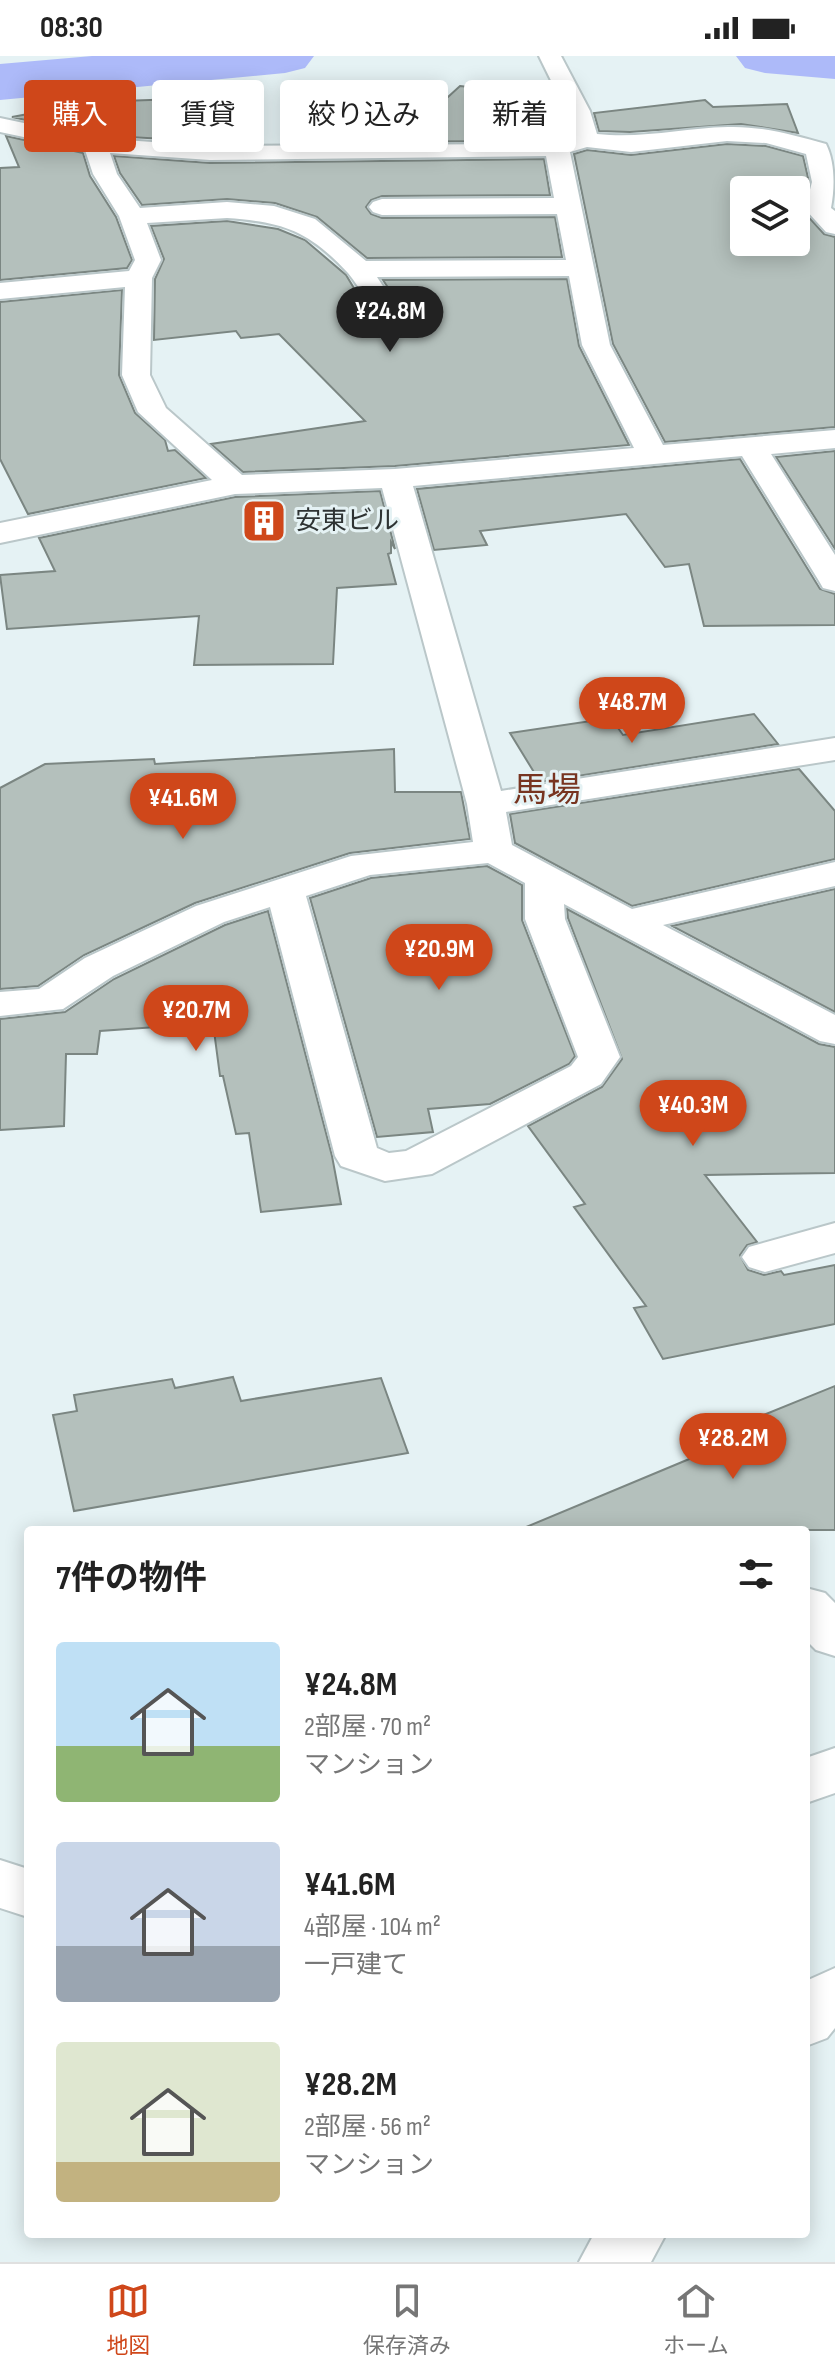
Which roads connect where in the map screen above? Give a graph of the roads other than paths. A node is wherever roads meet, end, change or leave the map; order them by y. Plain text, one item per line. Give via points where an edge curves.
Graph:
1 (550, 56) edge
2 (0, 125) edge
3 (24, 130) edge
4 (587, 140) junction
5 (576, 143) edge
6 (136, 148) edge
7 (464, 149) edge
8 (97, 152) edge
9 (558, 152) edge
10 (569, 206) junction
11 (382, 207) dead end
12 (132, 216) junction
13 (835, 226) edge
14 (581, 268) junction
15 (359, 269) junction
16 (139, 278) junction
17 (0, 291) edge
18 (391, 320) dead end
19 (835, 439) edge
20 (751, 446) junction
21 (652, 454) junction
22 (395, 478) junction
23 (235, 485) junction
24 (0, 533) edge
25 (835, 581) edge
26 (835, 749) edge
27 (486, 804) junction
28 (494, 851) junction
29 (835, 874) edge
30 (544, 878) junction
31 (285, 890) junction
32 (625, 922) junction
33 (0, 1004) edge
34 (835, 1032) edge
35 (835, 1238) edge
36 (765, 1257) dead end
37 (810, 1611) edge
38 (835, 1636) edge
39 (835, 1770) edge
40 (810, 1779) edge
41 (0, 1884) edge
42 (24, 1892) edge
43 (835, 1993) edge
44 (810, 2015) edge
45 (631, 2238) edge
46 (612, 2262) edge

1 - 4 street
2 - 3 street
4 - 5 street
4 - 13 street via 631,145 727,134 808,145 817,149 825,182 818,209
6 - 7 street via 210,153
8 - 12 street
9 - 10 street
10 - 11 street
10 - 14 street
12 - 15 street via 227,210 274,214 306,225
12 - 16 street via 148,260
14 - 15 street
14 - 21 street via 596,345
15 - 18 street
16 - 17 street
16 - 23 street via 136,375 153,412
19 - 20 street
20 - 21 street
20 - 25 street
21 - 22 street
22 - 23 street
22 - 27 street
23 - 24 street
26 - 27 street
27 - 28 street
28 - 30 street
28 - 31 street via 365,864
29 - 32 street
30 - 31 street via 545,919 599,1057 586,1075 416,1164 385,1167 357,1156
30 - 32 street
31 - 33 street via 210,914 99,967 49,1000
32 - 34 street
35 - 36 street
37 - 38 street
39 - 40 street
41 - 42 street
43 - 44 street
45 - 46 street

